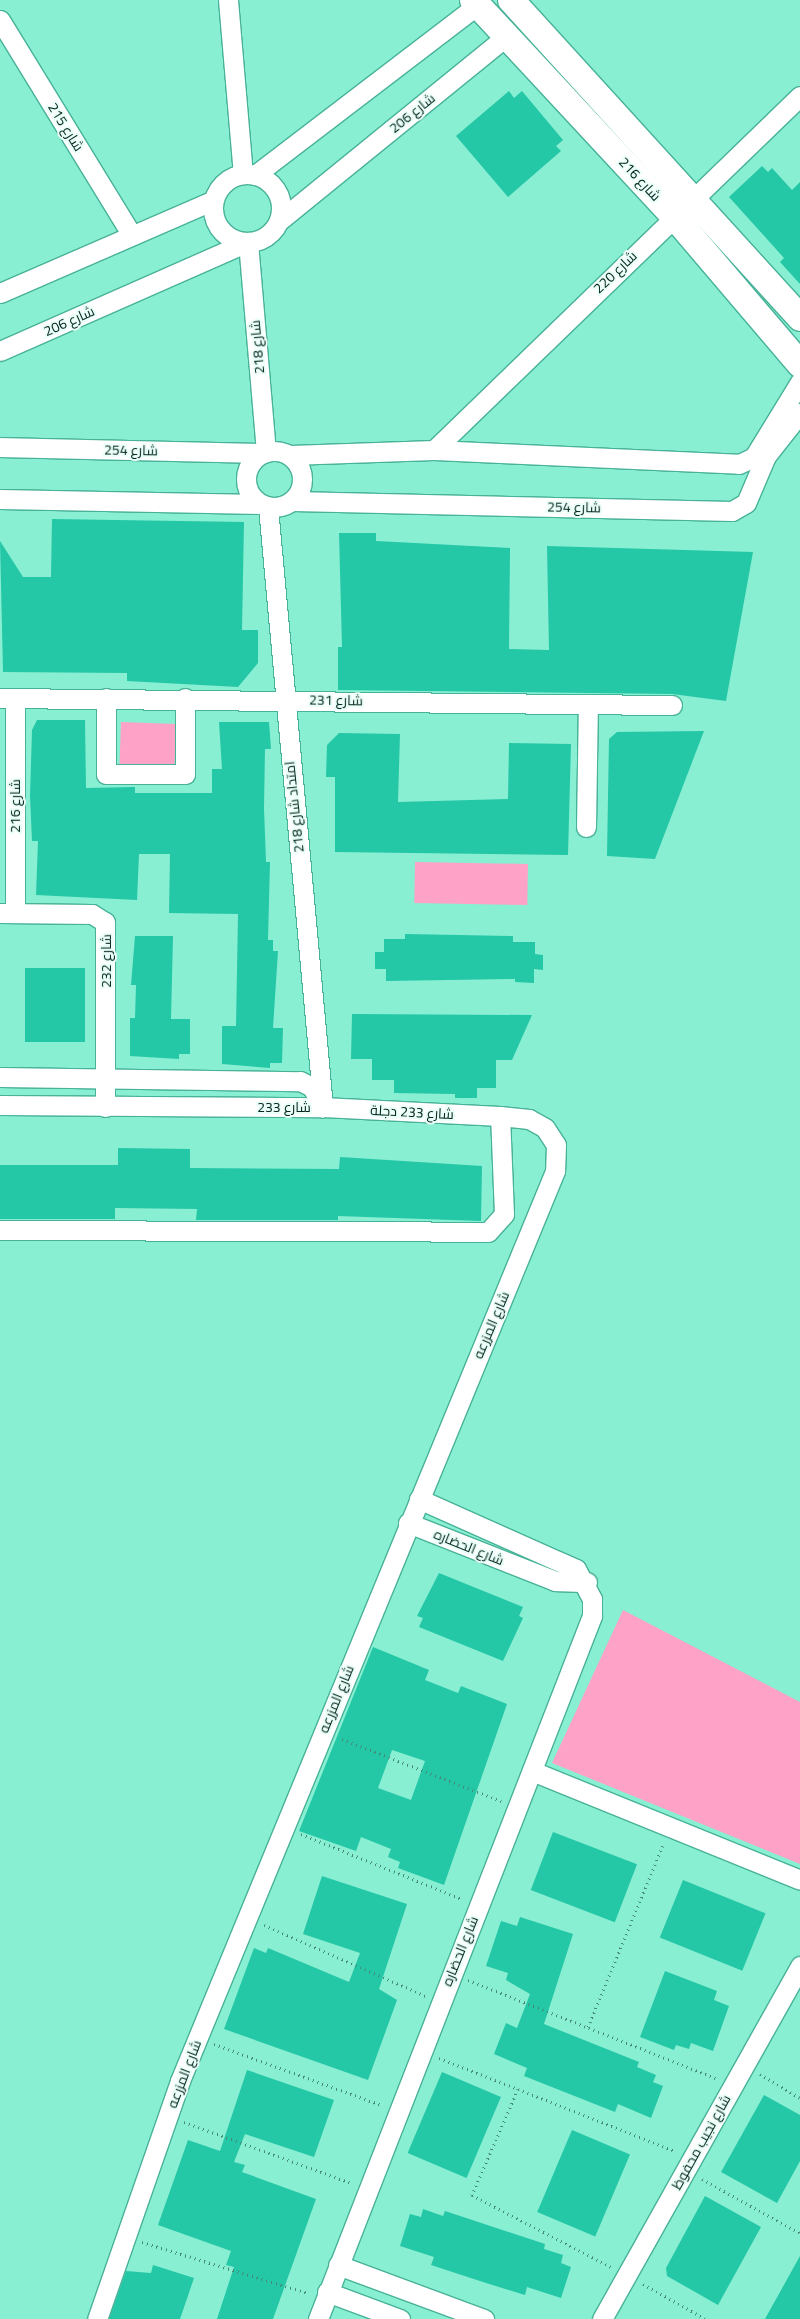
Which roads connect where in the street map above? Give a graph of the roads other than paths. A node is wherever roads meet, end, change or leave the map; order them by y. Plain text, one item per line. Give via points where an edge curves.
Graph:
1 (228, 0) edge
2 (475, 2) edge
3 (526, 5) edge
4 (0, 20) edge
5 (507, 36) junction
6 (800, 96) edge
7 (249, 175) junction
8 (214, 200) junction
9 (682, 206) junction
10 (279, 222) junction
11 (132, 234) junction
12 (248, 242) junction
13 (0, 293) edge
14 (800, 318) edge
15 (0, 351) edge
16 (800, 364) edge
17 (800, 382) edge
18 (800, 413) edge
19 (0, 447) edge
20 (434, 450) junction
21 (264, 453) junction
22 (290, 456) junction
23 (0, 499) edge
24 (293, 501) junction
25 (264, 505) junction
26 (8, 698) edge
27 (106, 698) junction
28 (185, 698) junction
29 (283, 699) junction
30 (588, 704) junction
31 (672, 705) dead end
32 (586, 827) dead end
33 (8, 913) edge
34 (0, 1077) edge
35 (105, 1079) junction
36 (0, 1106) edge
37 (105, 1107) junction
38 (323, 1108) junction
39 (500, 1116) junction
40 (0, 1230) edge
41 (419, 1499) junction
42 (408, 1523) junction
43 (587, 1582) junction
44 (532, 1771) junction
45 (800, 1880) edge
46 (800, 1966) edge
47 (338, 2265) junction
48 (326, 2295) junction
49 (97, 2319) edge
50 (318, 2319) edge
51 (400, 2319) edge
52 (484, 2319) edge
53 (602, 2319) edge

1 - 7 street
2 - 5 main road, شارع 216
2 - 7 street
3 - 5 main road, شارع 206
3 - 9 main road, شارع 216
4 - 11 street, شارع 215
5 - 9 main road, شارع 216
5 - 10 street, شارع 206
6 - 9 street, شارع 220
7 - 8 street via 224,183
7 - 10 street via 277,192
8 - 11 street
8 - 12 street via 217,224 224,234
9 - 14 main road, شارع 216
9 - 16 main road, شارع 216
9 - 20 street, شارع 220
10 - 12 street via 266,236
11 - 13 street
12 - 15 street, شارع 206
12 - 21 street, شارع 218
17 - 20 street via 754,457 744,463
18 - 24 street, شارع 254 via 766,456 746,503 732,511
19 - 21 street, شارع 254
20 - 22 street
21 - 22 street
21 - 25 street via 251,463 246,478 250,493
22 - 24 street via 303,477
23 - 25 street
24 - 25 street
25 - 29 street, امتداد شارع 218
26 - 27 street, شارع 231
26 - 33 street, شارع 216
27 - 28 street, شارع 231
27 - 28 street via 106,774 185,774
28 - 29 street, شارع 231
29 - 30 street, شارع 231
29 - 38 street, امتداد شارع 218
30 - 31 street, شارع 231
30 - 32 street
33 - 35 street, شارع 232 via 92,914 105,922
34 - 35 street, شارع 233
35 - 37 street, شارع 232
35 - 38 street, شارع 233 via 300,1082 312,1087
36 - 37 street, شارع 233
37 - 38 street, شارع 233
38 - 39 street, شارع 233 دجلة
39 - 40 street via 504,1214 488,1232
39 - 41 street, شارع المزرعه via 529,1119 545,1128 556,1145 555,1171
41 - 42 street, شارع المزرعه
41 - 43 street, شارع الحضاره via 566,1563
42 - 43 street, شارع الحضاره via 555,1582
42 - 49 street, شارع المزرعه via 167,2116
43 - 44 street, شارع الحضاره via 592,1616
44 - 45 street
44 - 47 street, شارع الحضاره
46 - 53 street, شارع نجيب محفوظ
47 - 48 street, شارع الحضاره
47 - 52 street
48 - 50 street, شارع الحضاره
48 - 51 street

